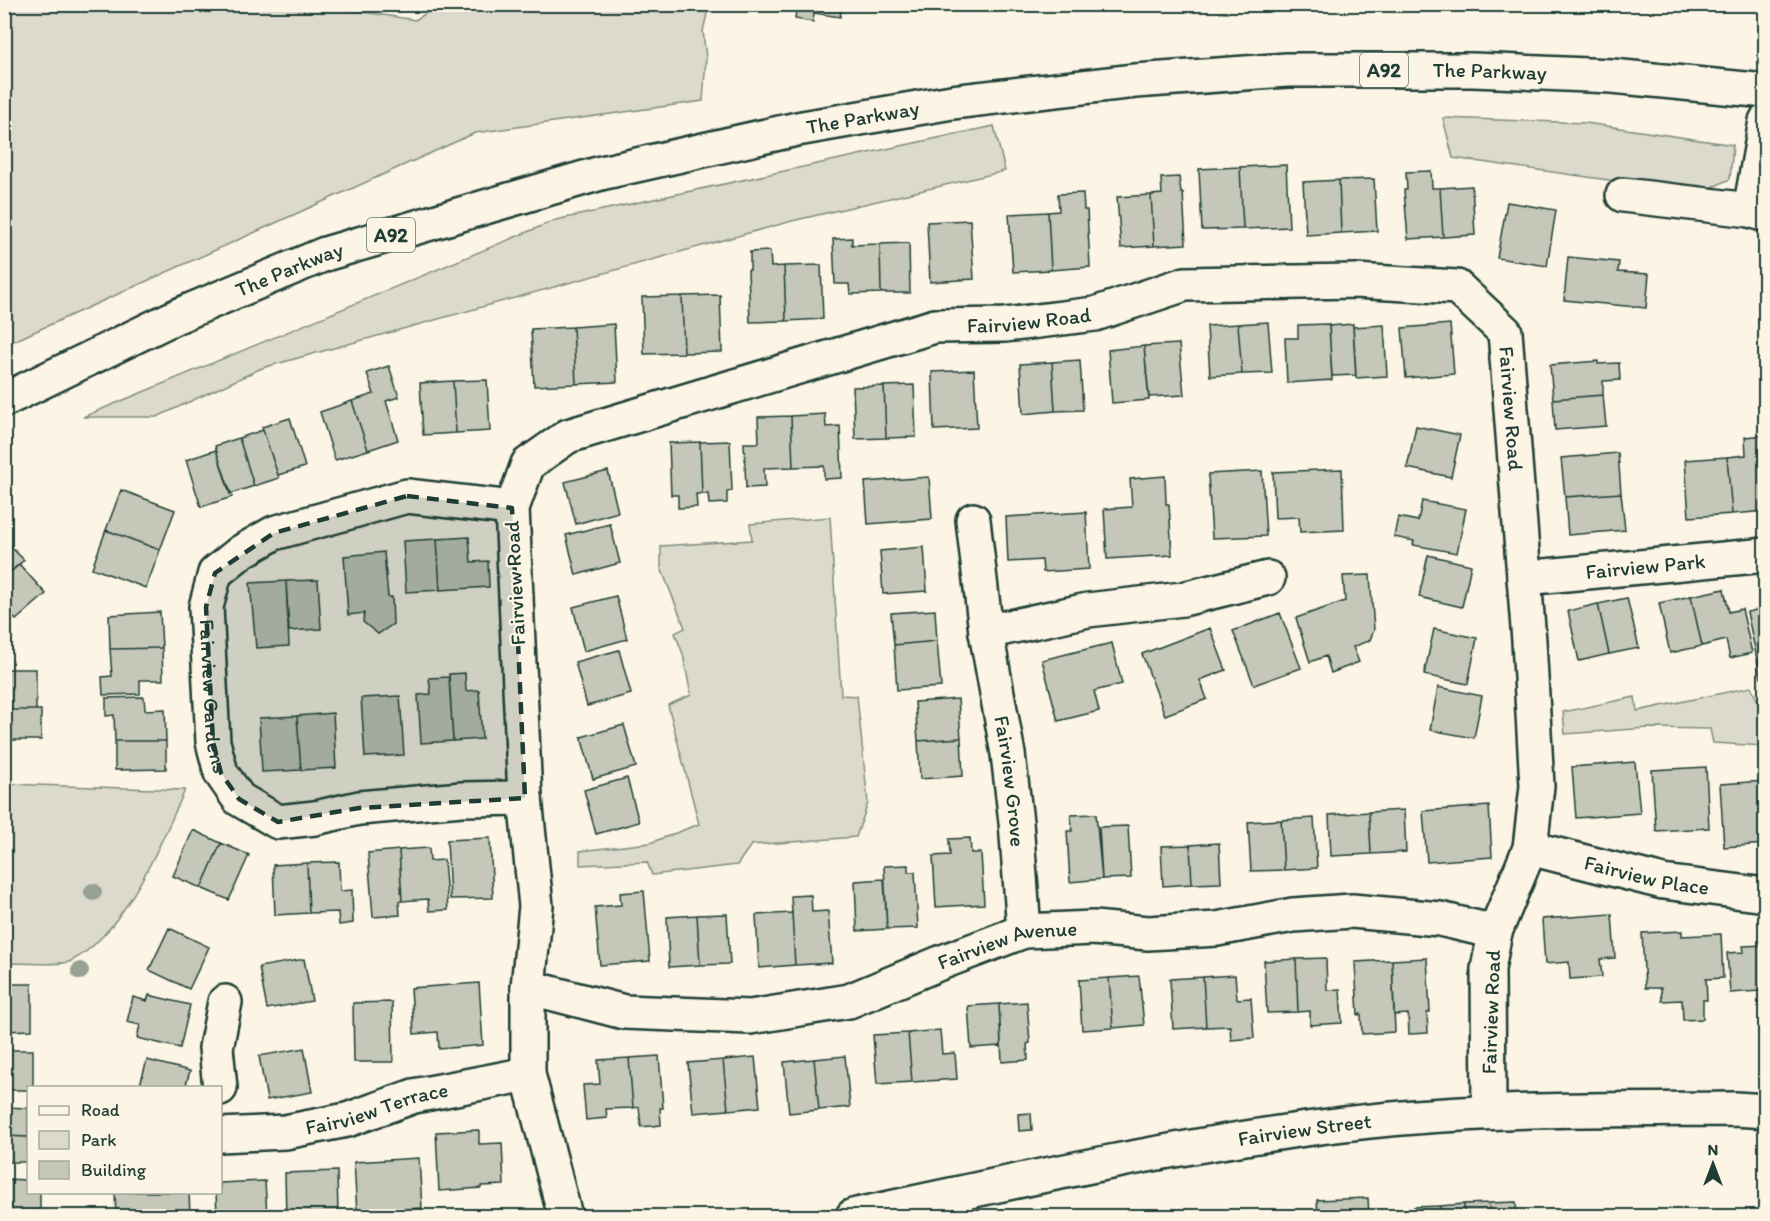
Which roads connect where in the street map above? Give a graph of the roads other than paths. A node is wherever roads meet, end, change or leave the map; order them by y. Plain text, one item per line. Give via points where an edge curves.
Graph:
1 (1766, 91) edge
2 (1766, 121) edge
3 (1623, 195) dead end
4 (1758, 213) edge
5 (4, 400) edge
6 (512, 508) junction
7 (974, 520) dead end
8 (1766, 555) edge
9 (1268, 578) dead end
10 (1524, 578) junction
11 (986, 632) junction
12 (525, 798) junction
13 (1530, 848) junction
14 (1766, 895) edge
15 (1024, 931) junction
16 (1495, 932) junction
17 (528, 987) junction
18 (225, 1002) dead end
19 (528, 1074) junction
20 (220, 1086) edge
21 (1766, 1111) edge
22 (1489, 1112) junction
23 (222, 1119) edge
24 (223, 1134) edge
25 (565, 1216) edge
26 (853, 1216) edge

1 - 5 street, The Parkway / A92 via 1588,75 1473,70 1287,70 1135,81 952,102 808,127 601,173 325,254 177,316
2 - 4 street
3 - 4 street
6 - 10 street, Fairview Road via 528,464 568,436 935,326 1005,325 1095,314 1185,284 1355,281 1457,287 1505,332
6 - 12 street, Fairview Road
6 - 12 street, Fairview Gardens via 407,496 274,533 215,573 206,607 213,742 221,773 239,799 278,822 359,808
7 - 11 street, Fairview Grove
8 - 10 street, Fairview Park
9 - 11 street via 1183,600 1088,610
10 - 13 street, Fairview Road via 1537,786
11 - 15 street, Fairview Grove via 1008,754
12 - 17 street, Fairview Road via 536,906
13 - 14 street, Fairview Place via 1663,882
13 - 16 street, Fairview Road
15 - 16 street, Fairview Avenue via 1092,928 1148,933 1216,929 1293,915 1352,910 1440,919
15 - 17 street, Fairview Avenue via 849,1001 750,1017 624,1012
16 - 22 street, Fairview Road via 1488,969
17 - 19 street, Fairview Road
18 - 20 street, Fairview Terrace via 216,1048
19 - 24 street, Fairview Terrace via 414,1096 347,1120 285,1132
19 - 25 street, Fairview Road
21 - 22 street, Fairview Street
22 - 26 street, Fairview Street via 1330,1125 1172,1150
23 - 24 street, Fairview Terrace

